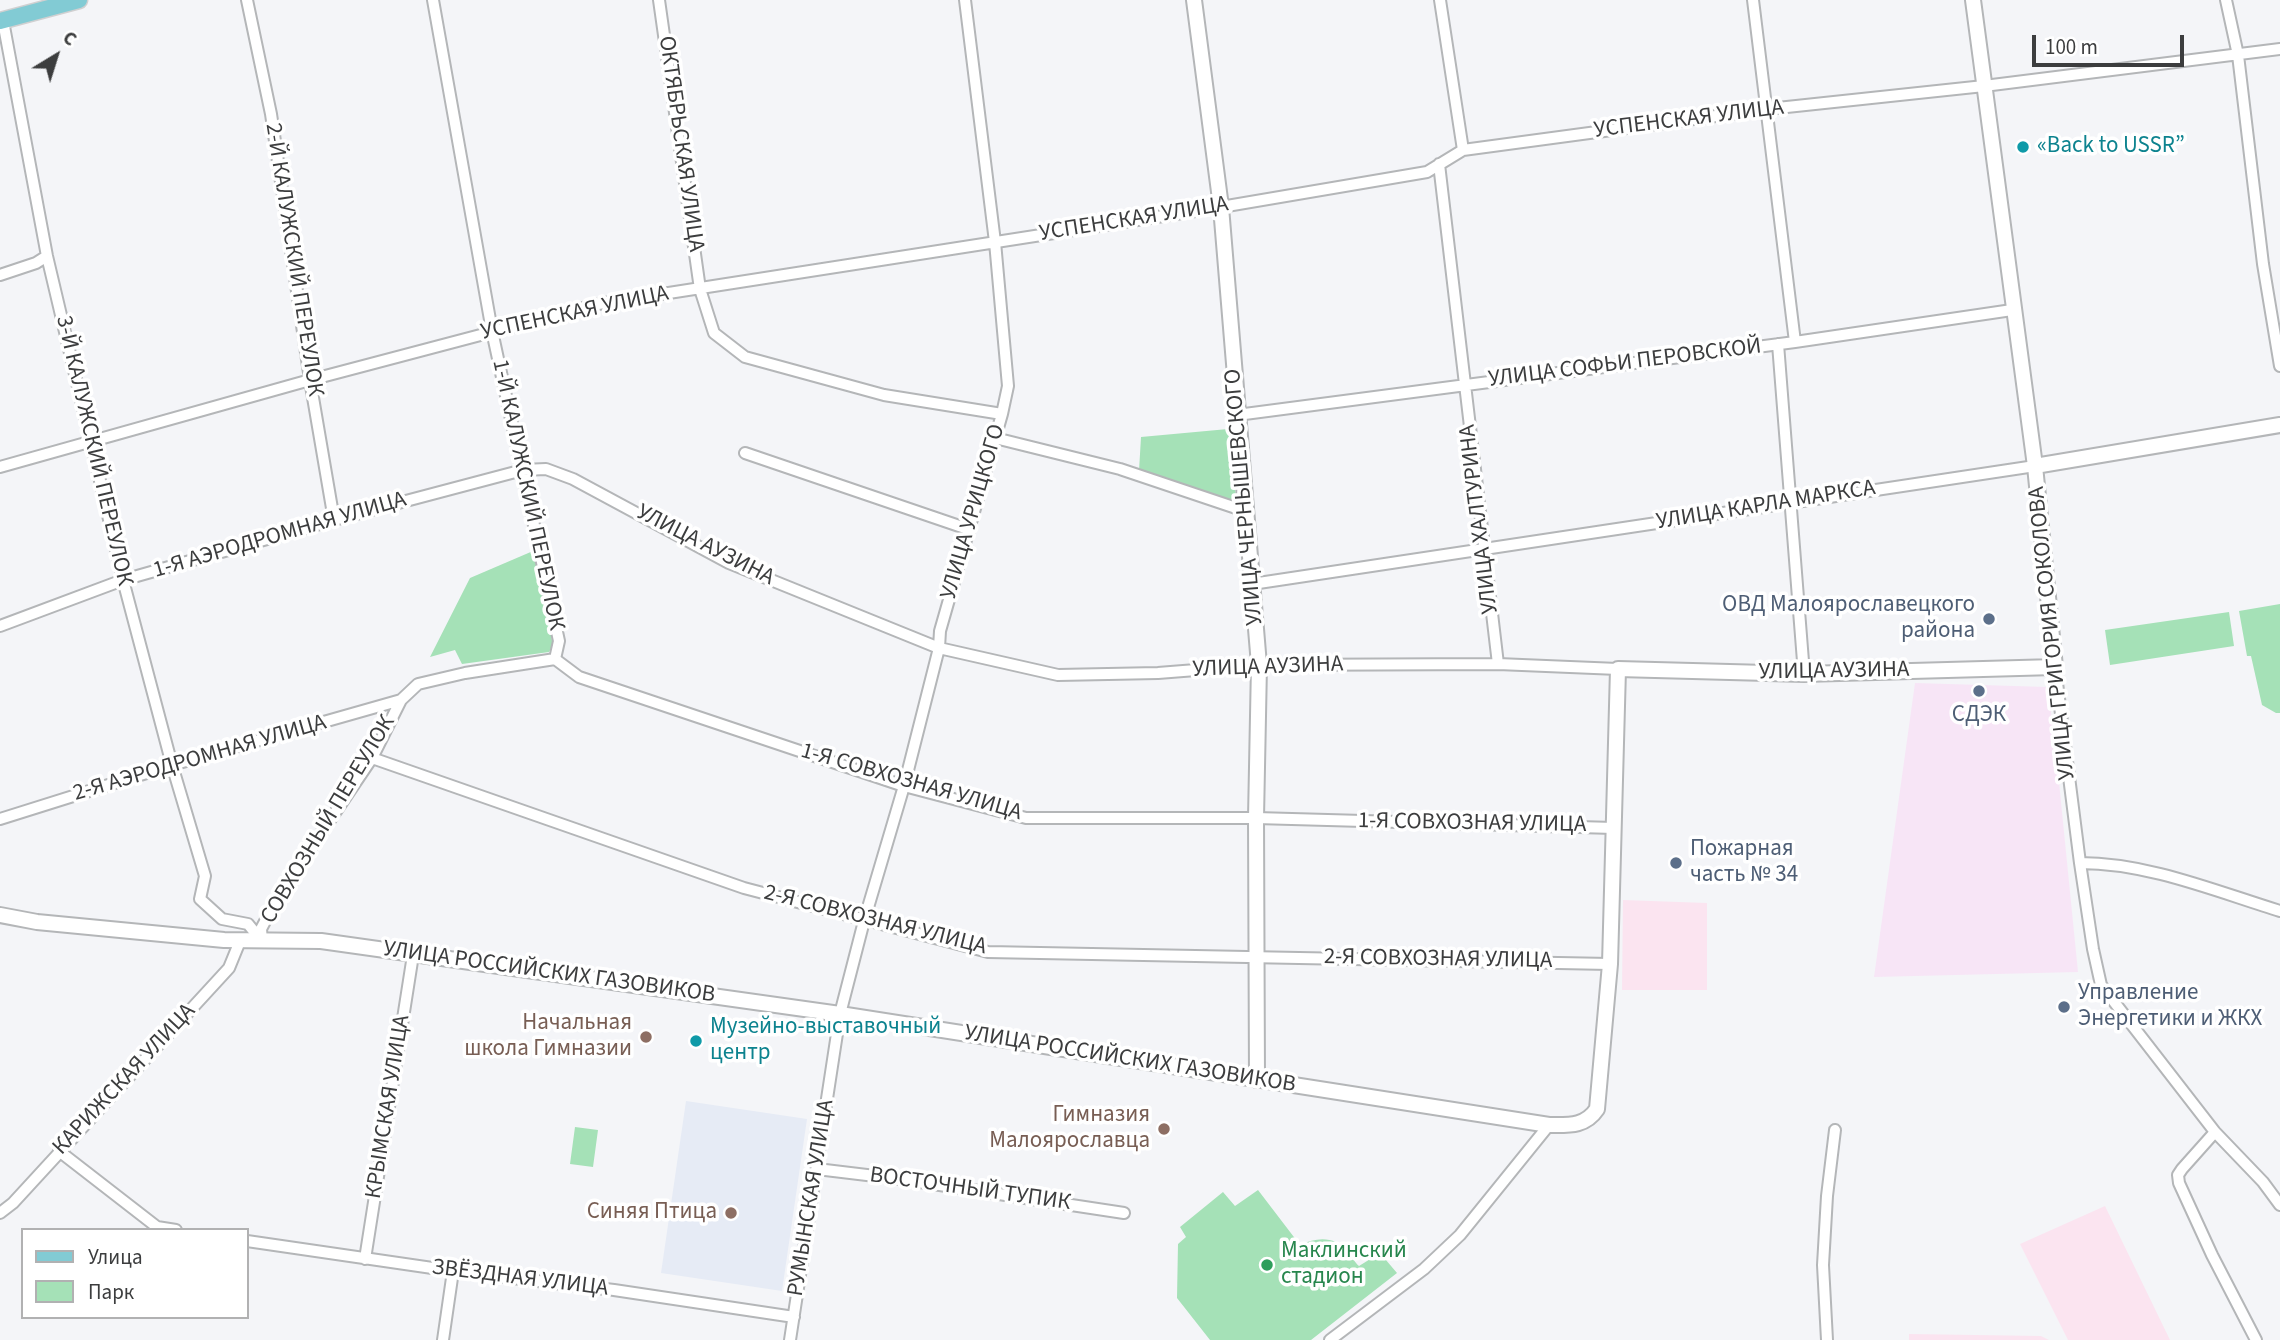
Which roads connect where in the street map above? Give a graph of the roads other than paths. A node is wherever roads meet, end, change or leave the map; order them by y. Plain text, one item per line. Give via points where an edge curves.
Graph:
1 (79, 0) edge
2 (247, 0) edge
3 (433, 0) edge
4 (659, 0) edge
5 (965, 0) edge
6 (1194, 0) edge
7 (1440, 0) edge
8 (1753, 0) edge
9 (1973, 0) edge
10 (2226, 0) edge
11 (1, 21) edge
12 (2280, 49) edge
13 (2238, 55) junction
14 (1984, 86) junction
15 (1768, 110) junction
16 (1463, 150) junction
17 (1439, 164) junction
18 (1221, 207) junction
19 (995, 242) junction
20 (47, 256) junction
21 (0, 275) edge
22 (700, 289) junction
23 (2012, 310) junction
24 (492, 331) junction
25 (1795, 342) junction
26 (1778, 344) junction
27 (2280, 366) edge
28 (310, 380) junction
29 (1465, 385) junction
30 (1002, 414) junction
31 (1237, 415) junction
32 (2280, 425) edge
33 (995, 438) junction
34 (91, 442) junction
35 (745, 453) dead end
36 (2035, 466) junction
37 (0, 467) edge
38 (523, 470) junction
39 (1790, 502) junction
40 (1245, 511) junction
41 (334, 520) junction
42 (968, 529) junction
43 (1483, 548) junction
44 (123, 580) junction
45 (1252, 584) junction
46 (0, 626) edge
47 (939, 649) junction
48 (555, 659) junction
49 (1497, 664) junction
50 (1259, 665) junction
51 (2055, 667) junction
52 (1618, 669) junction
53 (1804, 674) junction
54 (401, 700) junction
55 (372, 758) junction
56 (172, 765) junction
57 (904, 786) junction
58 (1256, 818) junction
59 (0, 819) edge
60 (1614, 828) junction
61 (2080, 863) junction
62 (2280, 911) edge
63 (0, 915) edge
64 (864, 921) junction
65 (240, 941) junction
66 (262, 941) junction
67 (413, 955) junction
68 (1257, 956) junction
69 (1610, 964) junction
70 (840, 1014) junction
71 (1257, 1080) junction
72 (1549, 1125) junction
73 (1835, 1130) dead end
74 (2215, 1132) junction
75 (59, 1151) junction
76 (817, 1169) junction
77 (2280, 1205) edge
78 (0, 1213) edge
79 (1124, 1213) dead end
80 (163, 1228) edge
81 (248, 1241) edge
82 (365, 1259) junction
83 (453, 1271) junction
84 (794, 1318) junction
85 (443, 1340) edge
86 (790, 1340) edge
87 (1330, 1340) edge
88 (1827, 1340) edge
89 (2256, 1340) edge

1 - 11 main road
2 - 28 street, 2-Й КАЛУЖСКИЙ ПЕРЕУЛОК via 271,114
3 - 24 street, 1-Й КАЛУЖСКИЙ ПЕРЕУЛОК
4 - 22 street, ОКТЯБРЬСКАЯ УЛИЦА
5 - 19 street, УЛИЦА УРИЦКОГО
6 - 18 main road, УЛИЦА ЧЕРНЫШЕВСКОГО
7 - 16 street
8 - 15 street
9 - 14 main road, УЛИЦА ГРИГОРИЯ СОКОЛОВА
10 - 13 street
11 - 20 street, 3-Й КАЛУЖСКИЙ ПЕРЕУЛОК
12 - 13 street, УСПЕНСКАЯ УЛИЦА
13 - 14 street, УСПЕНСКАЯ УЛИЦА
13 - 27 street
14 - 15 street, УСПЕНСКАЯ УЛИЦА
14 - 23 main road, УЛИЦА ГРИГОРИЯ СОКОЛОВА
15 - 16 street, УСПЕНСКАЯ УЛИЦА
15 - 25 street
16 - 17 street, УСПЕНСКАЯ УЛИЦА
17 - 18 street, УСПЕНСКАЯ УЛИЦА via 1427,172
17 - 29 street, УЛИЦА ХАЛТУРИНА
18 - 19 street, УСПЕНСКАЯ УЛИЦА
18 - 31 main road, УЛИЦА ЧЕРНЫШЕВСКОГО
19 - 22 street, УСПЕНСКАЯ УЛИЦА
19 - 30 street, УЛИЦА УРИЦКОГО via 1008,386
20 - 21 street
20 - 34 street, 3-Й КАЛУЖСКИЙ ПЕРЕУЛОК
22 - 24 street, УСПЕНСКАЯ УЛИЦА via 598,304
22 - 30 street via 714,332 745,357 884,396
23 - 25 street, УЛИЦА СОФЬИ ПЕРОВСКОЙ
23 - 36 main road, УЛИЦА ГРИГОРИЯ СОКОЛОВА
24 - 28 street, УСПЕНСКАЯ УЛИЦА
24 - 38 street, 1-Й КАЛУЖСКИЙ ПЕРЕУЛОК
25 - 26 street, УЛИЦА СОФЬИ ПЕРОВСКОЙ
26 - 29 street, УЛИЦА СОФЬИ ПЕРОВСКОЙ
26 - 39 street
28 - 34 street, УСПЕНСКАЯ УЛИЦА
28 - 41 street, 2-Й КАЛУЖСКИЙ ПЕРЕУЛОК
29 - 31 street, УЛИЦА СОФЬИ ПЕРОВСКОЙ
29 - 43 street, УЛИЦА ХАЛТУРИНА
30 - 33 street, УЛИЦА УРИЦКОГО
31 - 40 main road, УЛИЦА ЧЕРНЫШЕВСКОГО
32 - 36 main road, УЛИЦА КАРЛА МАРКСА
33 - 40 street via 1120,469
33 - 42 street, УЛИЦА УРИЦКОГО
34 - 37 street, УСПЕНСКАЯ УЛИЦА
34 - 44 street, 3-Й КАЛУЖСКИЙ ПЕРЕУЛОК
35 - 42 street
36 - 39 street, УЛИЦА КАРЛА МАРКСА
36 - 51 main road, УЛИЦА ГРИГОРИЯ СОКОЛОВА
38 - 41 street, 1-Я АЭРОДРОМНАЯ УЛИЦА
38 - 47 street, УЛИЦА АУЗИНА via 546,469 573,479 730,563
38 - 48 street, 1-Й КАЛУЖСКИЙ ПЕРЕУЛОК via 559,640
39 - 43 street, УЛИЦА КАРЛА МАРКСА
39 - 53 street
40 - 45 main road, УЛИЦА ЧЕРНЫШЕВСКОГО
41 - 44 street, 1-Я АЭРОДРОМНАЯ УЛИЦА
42 - 47 street, УЛИЦА УРИЦКОГО
43 - 45 street, УЛИЦА КАРЛА МАРКСА
43 - 49 street, УЛИЦА ХАЛТУРИНА
44 - 46 street, 1-Я АЭРОДРОМНАЯ УЛИЦА
44 - 56 street, 3-Й КАЛУЖСКИЙ ПЕРЕУЛОК
45 - 50 main road, УЛИЦА ЧЕРНЫШЕВСКОГО
47 - 50 street, УЛИЦА АУЗИНА via 1058,676
47 - 57 street, УЛИЦА УРИЦКОГО
48 - 54 street via 418,684
48 - 57 street, 1-Я СОВХОЗНАЯ УЛИЦА via 579,677
49 - 50 street, УЛИЦА АУЗИНА
49 - 52 street, УЛИЦА АУЗИНА
50 - 58 main road, УЛИЦА ЧЕРНЫШЕВСКОГО
51 - 53 main road, УЛИЦА АУЗИНА
51 - 61 street, УЛИЦА ГРИГОРИЯ СОКОЛОВА
52 - 53 main road, УЛИЦА АУЗИНА
52 - 60 main road
54 - 55 street, СОВХОЗНЫЙ ПЕРЕУЛОК
54 - 56 street, 2-Я АЭРОДРОМНАЯ УЛИЦА
55 - 64 street, 2-Я СОВХОЗНАЯ УЛИЦА via 744,888
55 - 66 street, СОВХОЗНЫЙ ПЕРЕУЛОК via 278,897 261,929
56 - 59 street, 2-Я АЭРОДРОМНАЯ УЛИЦА
56 - 66 street, 3-Й КАЛУЖСКИЙ ПЕРЕУЛОК via 205,876 200,899 222,919 248,924
57 - 58 street, 1-Я СОВХОЗНАЯ УЛИЦА via 1026,818
57 - 64 street, УЛИЦА УРИЦКОГО
58 - 60 street, 1-Я СОВХОЗНАЯ УЛИЦА
58 - 68 main road, УЛИЦА ЧЕРНЫШЕВСКОГО
60 - 69 main road
61 - 62 street via 2139,868
61 - 74 street, УЛИЦА ГРИГОРИЯ СОКОЛОВА via 2101,985
63 - 65 main road, УЛИЦА РОССИЙСКИХ ГАЗОВИКОВ
64 - 68 street, 2-Я СОВХОЗНАЯ УЛИЦА via 988,952
64 - 70 street, УЛИЦА УРИЦКОГО
65 - 66 main road, УЛИЦА РОССИЙСКИХ ГАЗОВИКОВ
65 - 75 street, КАРИЖСКАЯ УЛИЦА via 229,968
66 - 67 main road, УЛИЦА РОССИЙСКИХ ГАЗОВИКОВ via 321,941
67 - 70 main road, УЛИЦА РОССИЙСКИХ ГАЗОВИКОВ
67 - 82 street, КРЫМСКАЯ УЛИЦА
68 - 69 street, 2-Я СОВХОЗНАЯ УЛИЦА
68 - 71 main road, УЛИЦА ЧЕРНЫШЕВСКОГО
69 - 72 main road, УЛИЦА РОССИЙСКИХ ГАЗОВИКОВ via 1597,1109 1586,1122
70 - 71 main road, УЛИЦА РОССИЙСКИХ ГАЗОВИКОВ
70 - 76 street, РУМЫНСКАЯ УЛИЦА
71 - 72 main road, УЛИЦА РОССИЙСКИХ ГАЗОВИКОВ
72 - 87 street via 1460,1235 1424,1269
73 - 88 street via 1823,1265
74 - 77 street, УЛИЦА ГРИГОРИЯ СОКОЛОВА
74 - 89 street via 2182,1169 2179,1183
75 - 78 street, КАРИЖСКАЯ УЛИЦА
75 - 80 street
76 - 79 street, ВОСТОЧНЫЙ ТУПИК
76 - 84 street, РУМЫНСКАЯ УЛИЦА
81 - 82 street, ЗВЁЗДНАЯ УЛИЦА
82 - 83 street, ЗВЁЗДНАЯ УЛИЦА
83 - 84 street, ЗВЁЗДНАЯ УЛИЦА
83 - 85 street
84 - 86 street, РУМЫНСКАЯ УЛИЦА

